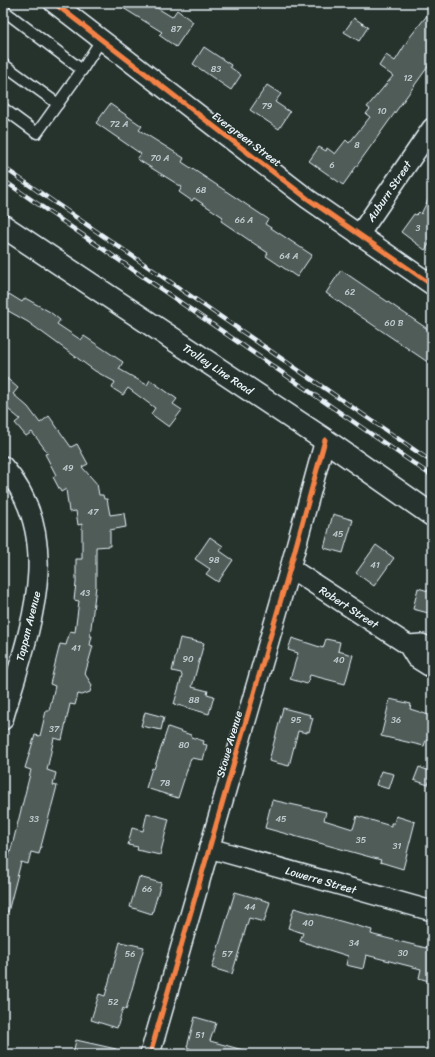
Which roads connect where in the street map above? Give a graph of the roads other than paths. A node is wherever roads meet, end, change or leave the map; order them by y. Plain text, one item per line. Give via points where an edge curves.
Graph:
1 (54, 3) edge
2 (3, 10) edge
3 (101, 40) junction
4 (3, 64) edge
5 (82, 70) junction
6 (58, 104) junction
7 (3, 108) edge
8 (432, 128) edge
9 (3, 226) edge
10 (359, 235) junction
11 (432, 285) edge
12 (324, 440) junction
13 (3, 466) edge
14 (432, 515) edge
15 (290, 568) junction
16 (408, 645) junction
17 (432, 651) edge
18 (432, 668) edge
19 (3, 720) edge
20 (209, 848) junction
21 (432, 911) edge
22 (150, 1054) edge

1 - 3 street, Evergreen Street
2 - 5 lane
3 - 5 lane
3 - 10 street, Evergreen Street
4 - 6 lane
5 - 6 lane
6 - 7 lane via 37,133
8 - 10 street, Auburn Street
9 - 12 main road, Trolley Line Road
10 - 11 street, Evergreen Street
12 - 14 main road, Trolley Line Road
12 - 15 street, Stowe Avenue
13 - 19 street, Tappan Avenue via 26,503 38,540 39,580 32,617
15 - 16 street, Robert Street
15 - 20 street, Stowe Avenue
16 - 17 street, Robert Street via 422,644
16 - 18 street, Robert Street via 416,658
20 - 21 street, Lowerre Street
20 - 22 street, Stowe Avenue

